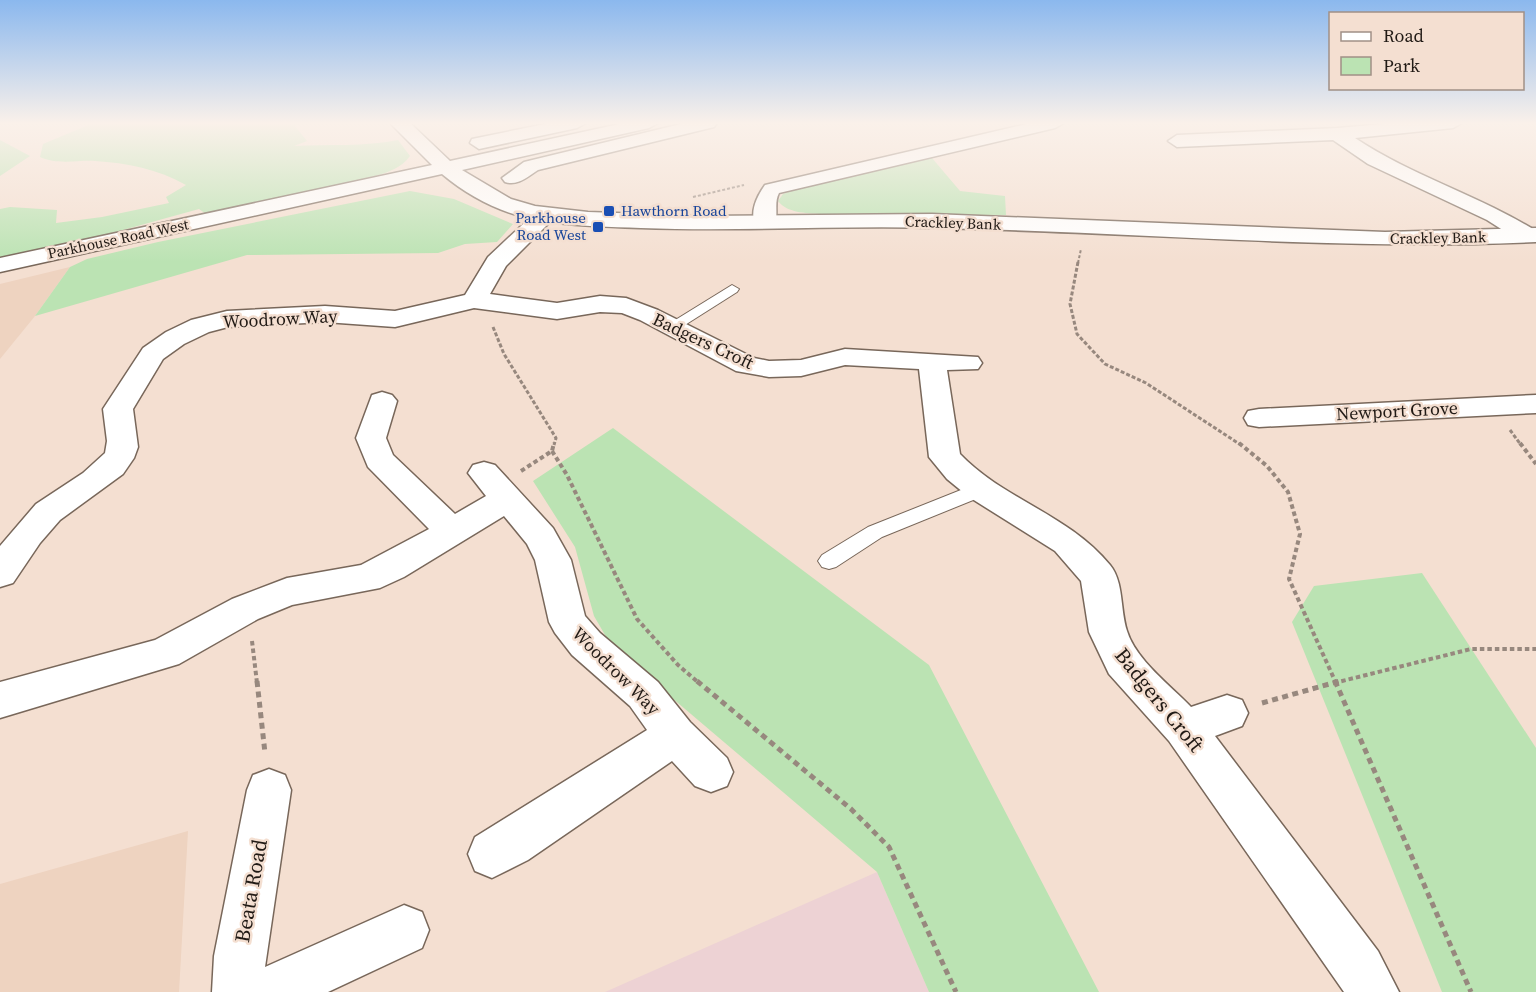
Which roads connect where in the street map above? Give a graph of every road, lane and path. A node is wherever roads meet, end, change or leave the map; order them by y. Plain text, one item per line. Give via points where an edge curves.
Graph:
1 (446, 169) edge
2 (447, 169) edge
3 (526, 169) edge
4 (856, 169) edge
5 (1395, 169) edge
6 (512, 178) dead end
7 (772, 189) junction
8 (689, 197) dead end
9 (546, 215) junction
10 (765, 222) junction
11 (1086, 228) junction
12 (1532, 236) edge
13 (0, 265) edge
14 (732, 288) dead end
15 (487, 302) junction
16 (672, 327) junction
17 (382, 400) dead end
18 (1536, 404) edge
19 (1491, 406) junction
20 (1259, 418) dead end
21 (552, 451) junction
22 (1536, 464) edge
23 (497, 486) junction
24 (981, 489) junction
25 (453, 532) junction
26 (829, 561) dead end
27 (0, 573) edge
28 (245, 609) junction
29 (1536, 649) edge
30 (1336, 682) junction
31 (0, 700) edge
32 (1227, 713) joint
33 (1184, 728) junction
34 (675, 735) junction
35 (711, 772) dead end
36 (269, 789) joint
37 (492, 854) dead end
38 (404, 930) dead end
39 (241, 990) edge
40 (956, 992) edge
41 (1373, 992) edge
42 (1471, 992) edge

1 - 13 street, Parkhouse Road West
2 - 9 street, Crackley Bank via 484,196
3 - 6 street
4 - 7 street
5 - 12 street
7 - 8 path via 744,185
7 - 10 street via 766,198
9 - 10 street, Crackley Bank via 666,223
9 - 15 street via 496,262
10 - 11 street, Crackley Bank via 933,221
11 - 12 street, Crackley Bank via 1277,238
11 - 30 path via 1070,304 1077,334 1105,364 1146,383 1223,431 1267,466 1288,492 1300,534 1289,579
14 - 16 lane
15 - 16 street, Badgers Croft via 557,311 613,304 642,312
15 - 21 path via 498,342 556,438
15 - 27 street, Woodrow Way via 395,319 325,314 227,319 175,338 153,354 118,409 123,444 117,459 49,511 25,536
16 - 24 street, Badgers Croft via 746,365 769,369 801,368 845,357 950,363 945,457
17 - 25 street via 371,438 380,460
18 - 19 street, Newport Grove
19 - 20 street, Newport Grove
19 - 22 path
21 - 23 path
21 - 40 path via 638,619 678,665 851,809 889,847
23 - 25 street
23 - 34 street, Woodrow Way via 541,537 553,560 568,622 586,644 644,694
24 - 26 lane via 875,532
24 - 33 street, Badgers Croft via 1067,542 1098,576 1108,632 1124,662
25 - 28 street via 367,579 287,592
28 - 31 street via 165,653
28 - 36 path via 259,682
29 - 30 path via 1471,649
30 - 32 path
30 - 42 path
32 - 33 street
33 - 41 street, Badgers Croft
34 - 35 street, Woodrow Way
34 - 37 street
36 - 39 street, Beata Road via 240,956
38 - 39 street, Beata Road

